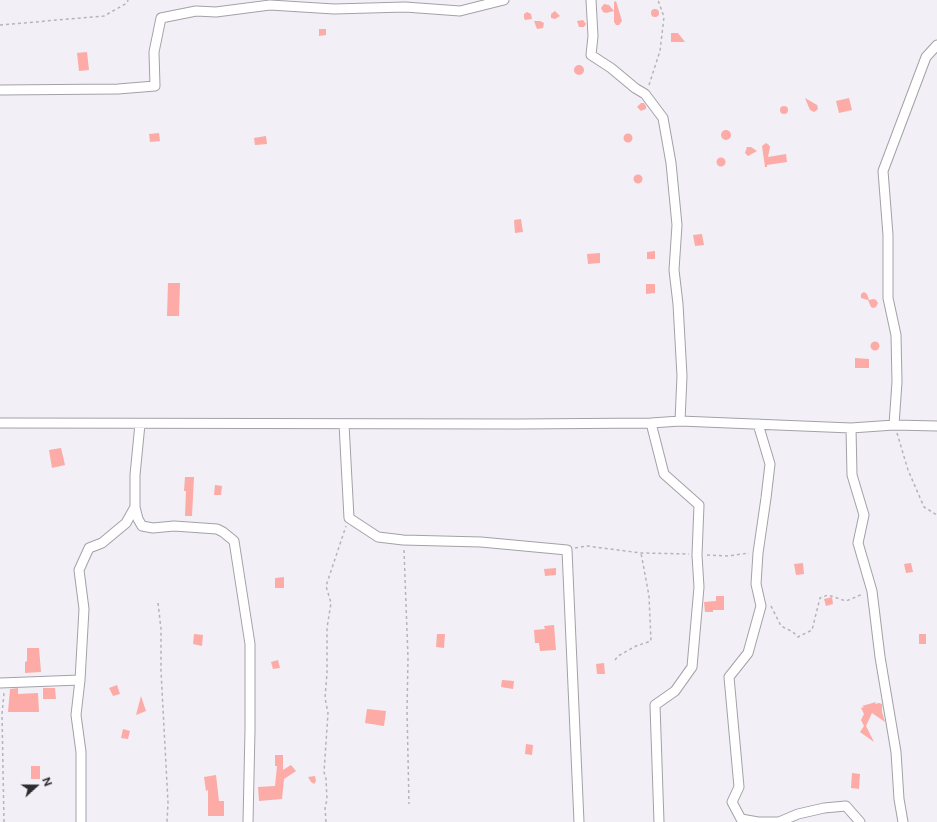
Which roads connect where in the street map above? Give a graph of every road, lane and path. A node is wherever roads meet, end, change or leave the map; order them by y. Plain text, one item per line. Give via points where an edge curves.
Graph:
1 (128, 0) edge
2 (504, 0) edge
3 (591, 0) edge
4 (658, 0) edge
5 (0, 25) edge
6 (937, 45) edge
7 (0, 90) edge
8 (645, 94) junction
9 (680, 421) junction
10 (0, 423) edge
11 (651, 423) junction
12 (140, 424) junction
13 (344, 424) junction
14 (758, 424) junction
15 (894, 425) junction
16 (937, 426) edge
17 (851, 428) junction
18 (135, 507) junction
19 (937, 515) edge
20 (349, 518) junction
21 (403, 540) junction
22 (567, 550) junction
23 (641, 552) junction
24 (750, 553) dead end
25 (697, 555) junction
26 (872, 591) junction
27 (158, 603) dead end
28 (769, 604) dead end
29 (615, 660) dead end
30 (80, 680) junction
31 (2, 683) edge
32 (408, 804) dead end
33 (4, 822) edge
34 (81, 822) edge
35 (167, 822) edge
36 (248, 822) edge
37 (326, 822) edge
38 (579, 822) edge
39 (659, 822) edge
40 (860, 822) edge
41 (903, 822) edge

1 - 5 path via 104,16
2 - 7 street via 460,11 405,7 334,9 270,5 216,12 196,11 161,18 154,52 155,86 118,89
3 - 8 street via 591,55
4 - 8 path via 664,17 660,51
6 - 15 street via 926,57 883,172 888,235 888,298 896,334 897,382
8 - 9 street via 663,118 670,163 676,225 674,270 682,376
9 - 11 street
9 - 14 street
10 - 12 street
11 - 13 street
11 - 25 street via 664,474 699,505
12 - 13 street
12 - 18 street
13 - 20 street
14 - 17 street
14 - 40 street via 770,464 758,553 756,584 760,606 748,653 729,677 740,786 732,802 741,819 758,822 780,822 798,814 846,806
15 - 16 street
15 - 17 street
15 - 19 path via 908,470 924,507
17 - 26 street via 852,475 864,515 858,543
18 - 30 street via 126,523 102,543 89,548 79,570 84,610
18 - 36 street via 142,526 217,529 234,541 250,644
20 - 21 street via 378,537
20 - 37 path via 326,586 331,603 327,628 325,698 328,713 324,772 328,800 325,807
21 - 22 street via 481,542
21 - 32 path via 408,658
22 - 23 path via 587,546
22 - 38 street
23 - 25 path
23 - 29 path via 649,596 651,641 636,646
24 - 25 path via 728,556
25 - 39 street via 699,587 692,667 675,691 655,706
26 - 28 path via 846,601 828,595 820,598 812,630 798,637 781,626
26 - 41 street via 896,752
27 - 35 path
30 - 31 street
30 - 34 street via 76,715 80,752
31 - 33 path

